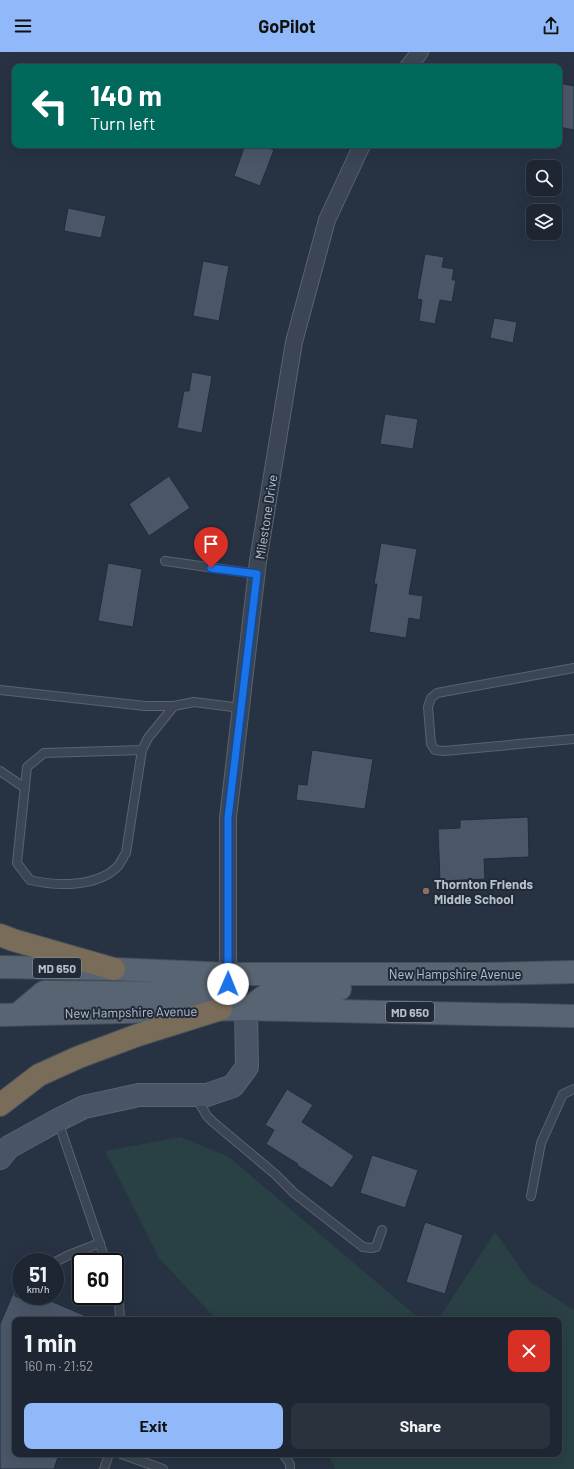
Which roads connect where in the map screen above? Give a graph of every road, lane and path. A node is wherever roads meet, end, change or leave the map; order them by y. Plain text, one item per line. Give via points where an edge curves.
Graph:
1 (420, 52) edge
2 (410, 64) edge
3 (361, 148) edge
4 (165, 561) dead end
5 (257, 574) junction
6 (574, 668) edge
7 (0, 690) edge
8 (174, 706) junction
9 (241, 708) junction
10 (574, 739) edge
11 (142, 750) junction
12 (0, 770) edge
13 (25, 788) junction
14 (0, 935) edge
15 (0, 967) edge
16 (114, 969) junction
17 (574, 972) edge
18 (228, 974) junction
19 (355, 974) junction
20 (221, 1009) junction
21 (246, 1009) junction
22 (9, 1014) edge
23 (574, 1016) edge
24 (574, 1089) edge
25 (194, 1095) junction
26 (0, 1105) edge
27 (58, 1120) junction
28 (0, 1158) edge
29 (531, 1196) dead end
30 (382, 1230) dead end
31 (100, 1243) junction
32 (103, 1253) edge
33 (64, 1258) edge
34 (120, 1305) edge
35 (122, 1317) edge
36 (108, 1457) edge
37 (129, 1457) edge
38 (285, 1457) edge
39 (104, 1469) edge
40 (163, 1469) edge
41 (290, 1469) edge

1 - 2 street
3 - 5 street, Milestone Drive via 327,220 294,342
4 - 5 lane
5 - 9 street, Milestone Drive
6 - 10 lane via 437,693 428,707 430,744 435,750
7 - 8 lane via 145,706
8 - 9 lane via 194,702
8 - 11 lane via 148,738
9 - 18 street, Milestone Drive via 228,818
11 - 13 lane via 44,753 27,767
11 - 13 lane via 126,853 118,866 93,881 48,884 30,880 17,863
12 - 13 lane
14 - 16 highway
15 - 16 main road, New Hampshire Avenue / MD 650
16 - 18 main road, New Hampshire Avenue / MD 650
17 - 19 main road, New Hampshire Avenue / MD 650
18 - 19 main road, New Hampshire Avenue / MD 650
18 - 22 main road via 228,984 219,993 44,992
19 - 21 main road via 342,989 272,991
20 - 21 main road, New Hampshire Avenue / MD 650
20 - 22 main road, New Hampshire Avenue / MD 650
20 - 26 highway via 79,1057 39,1075
21 - 23 main road, New Hampshire Avenue / MD 650
21 - 25 street via 247,1067 233,1086 207,1095
24 - 29 lane via 563,1094 541,1142
25 - 27 street via 138,1095 84,1107
25 - 30 lane via 206,1116 275,1174 294,1194 363,1247 376,1247
27 - 28 street via 9,1147
27 - 31 lane
31 - 32 lane
31 - 33 lane
34 - 35 lane
36 - 39 lane
37 - 40 lane
38 - 41 lane

